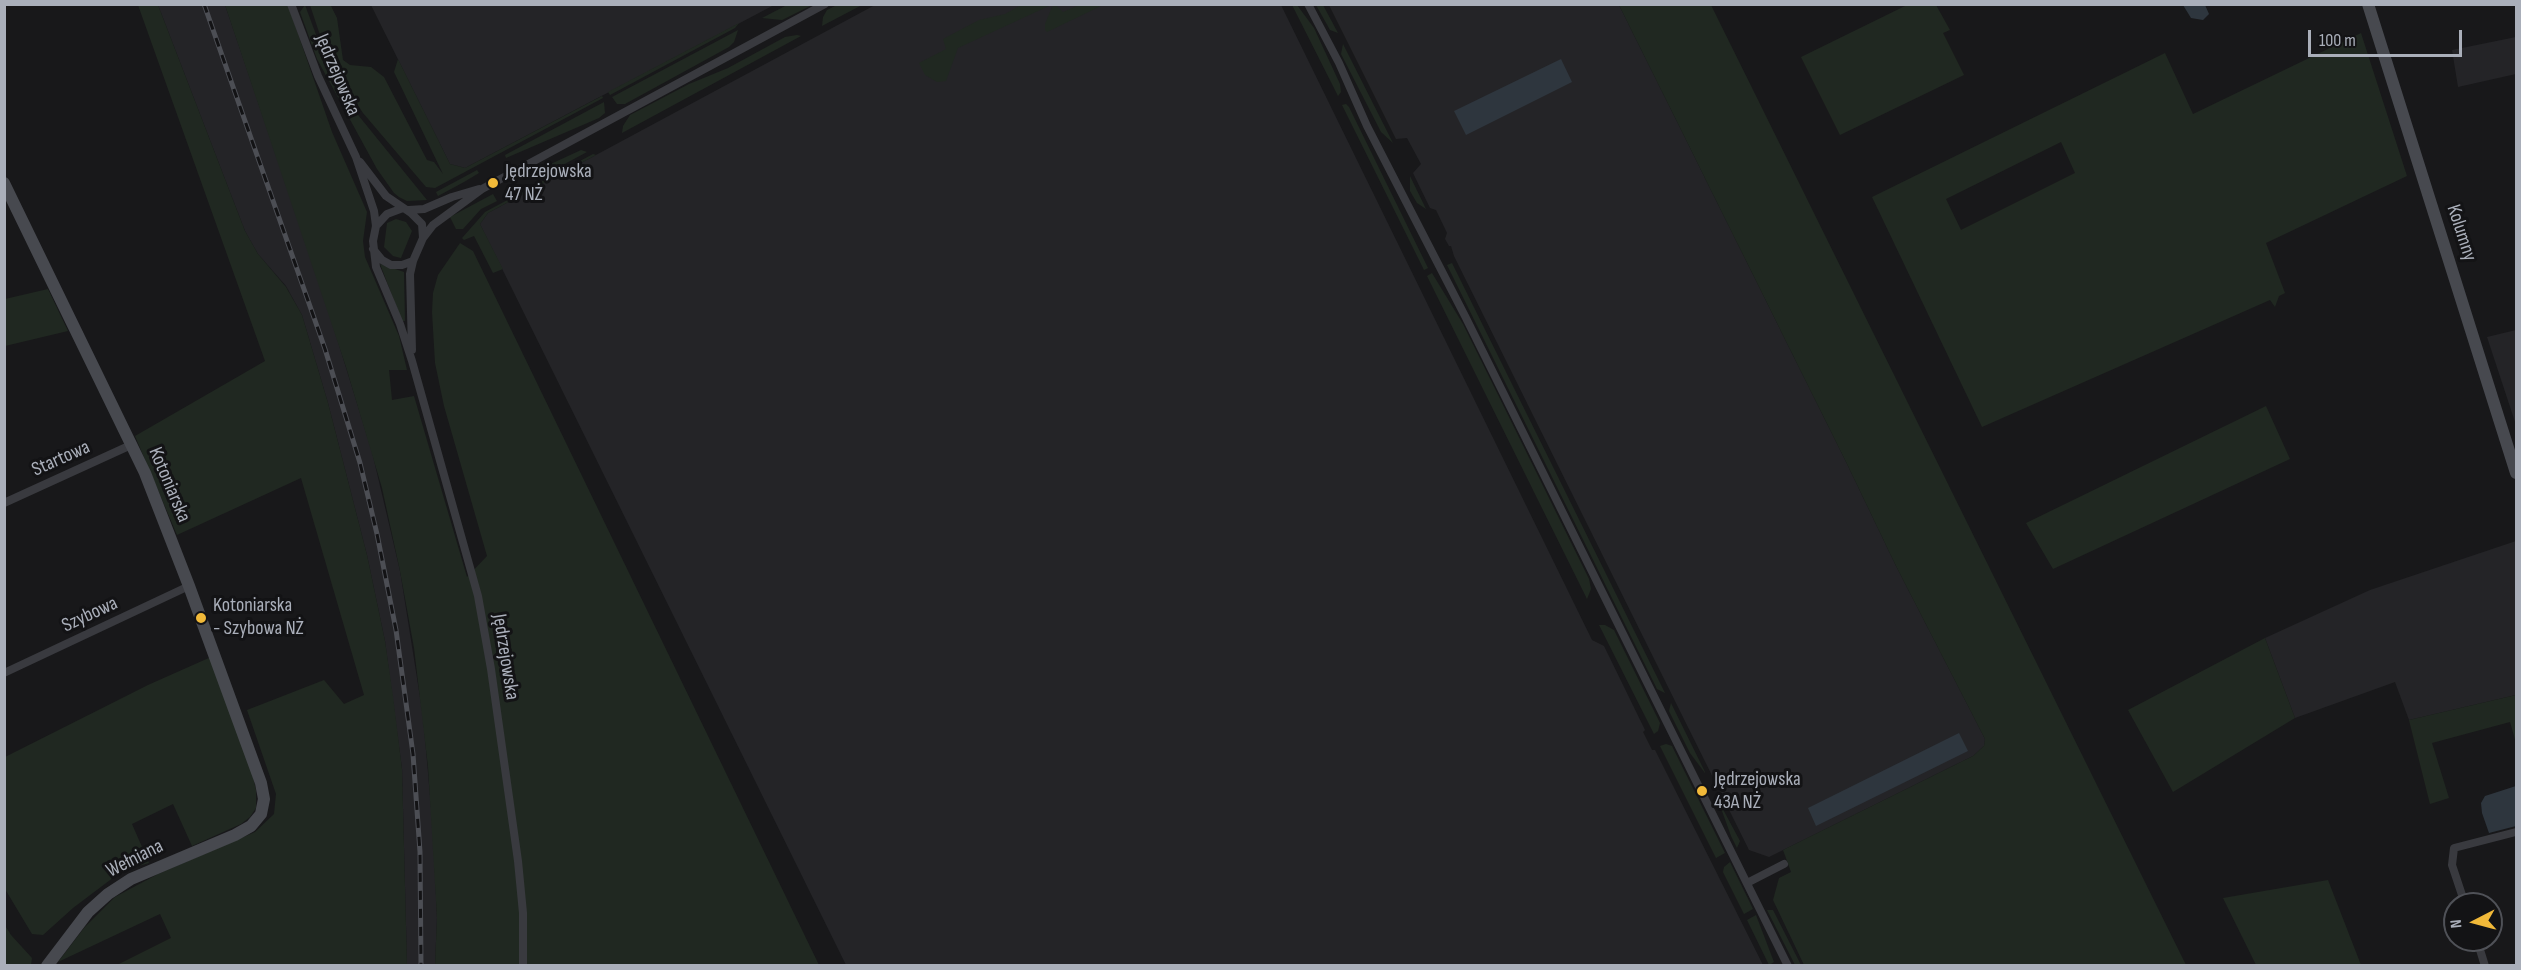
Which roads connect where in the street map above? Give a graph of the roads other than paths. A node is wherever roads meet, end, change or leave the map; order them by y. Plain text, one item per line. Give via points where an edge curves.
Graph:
1 (291, 4) edge
2 (825, 4) edge
3 (1308, 4) edge
4 (2368, 4) edge
5 (356, 157) junction
6 (4, 183) edge
7 (482, 189) junction
8 (403, 208) junction
9 (376, 226) junction
10 (423, 238) junction
11 (373, 249) junction
12 (413, 261) junction
13 (412, 361) junction
14 (132, 445) junction
15 (2517, 473) edge
16 (4, 503) edge
17 (189, 586) junction
18 (4, 673) edge
19 (261, 814) joint
20 (2517, 832) edge
21 (1785, 864) dead end
22 (1747, 883) junction
23 (2461, 892) edge
24 (47, 966) edge
25 (524, 966) edge
26 (1788, 966) edge

1 - 5 street, Jędrzejowska via 318,76
2 - 7 street
3 - 22 street
4 - 15 street, Kolumny
5 - 8 street, Jędrzejowska via 386,196
5 - 9 street, Jędrzejowska
6 - 14 street, Kotoniarska
7 - 8 street via 419,211
7 - 10 street via 433,225
8 - 9 street via 387,214
8 - 10 street, Jędrzejowska via 422,224
9 - 11 street, Jędrzejowska
10 - 12 street, Jędrzejowska
11 - 12 street via 391,265
11 - 13 street, Jędrzejowska via 376,267
12 - 13 street, Jędrzejowska
13 - 25 street, Jędrzejowska via 478,596 518,861
14 - 16 street, Startowa
14 - 17 street, Kotoniarska
17 - 18 street, Szybowa
17 - 19 street, Kotoniarska via 261,783
19 - 24 street, Wełniana via 235,835 131,879 108,894 88,912
20 - 23 street via 2454,848 2452,865
21 - 22 street
22 - 26 street

